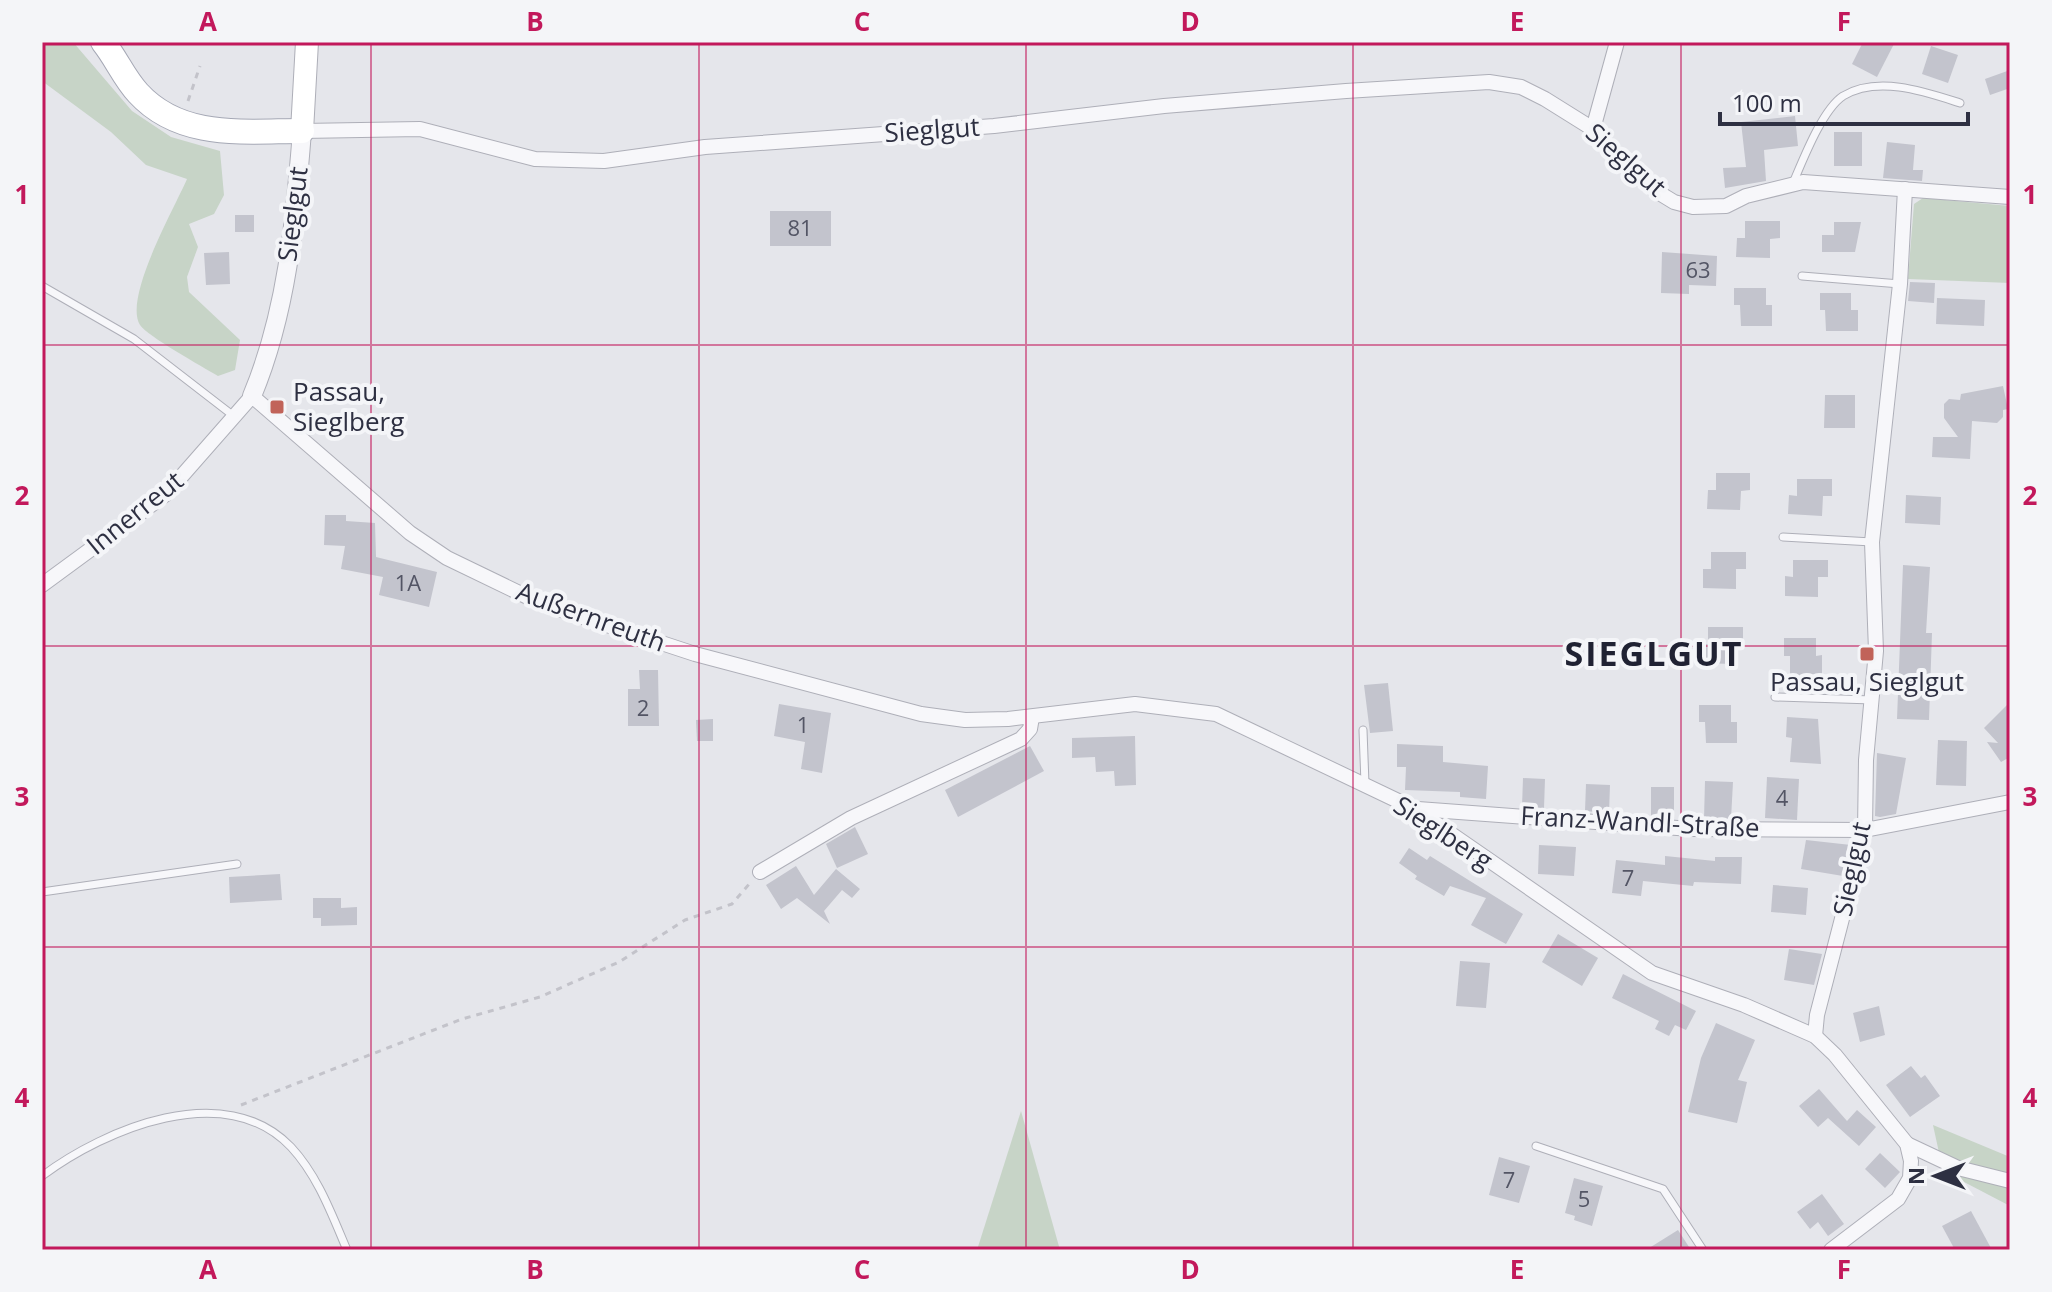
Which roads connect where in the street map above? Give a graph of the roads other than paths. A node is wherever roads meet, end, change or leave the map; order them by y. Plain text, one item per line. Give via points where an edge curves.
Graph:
1 (307, 42) edge
2 (1617, 42) edge
3 (108, 45) edge
4 (1960, 103) dead end
5 (1593, 129) junction
6 (302, 131) junction
7 (1793, 183) junction
8 (1905, 189) junction
9 (2010, 197) edge
10 (1802, 276) dead end
11 (1900, 284) junction
12 (42, 286) edge
13 (252, 396) junction
14 (236, 418) junction
15 (1783, 537) dead end
16 (1872, 542) junction
17 (42, 585) edge
18 (1775, 697) dead end
19 (1873, 700) junction
20 (1032, 717) junction
21 (1363, 730) dead end
22 (1365, 785) junction
23 (2010, 802) edge
24 (1415, 809) junction
25 (1865, 830) junction
26 (237, 864) dead end
27 (760, 872) road end
28 (42, 892) edge
29 (1815, 1036) junction
30 (1907, 1144) junction
31 (1536, 1146) dead end
32 (42, 1176) edge
33 (2010, 1181) edge
34 (347, 1250) edge
35 (1703, 1250) edge
36 (1831, 1250) edge

1 - 6 main road
2 - 5 street
3 - 6 main road via 136,92 176,121 222,131
4 - 7 lane via 1912,88 1870,88 1842,97 1814,135
5 - 6 street, Sieglgut via 1521,87 1489,82 1164,106 994,126 705,147 604,161 535,159 420,129
5 - 7 street, Sieglgut via 1635,175 1674,202 1726,206
6 - 13 street, Sieglgut via 289,259 270,353
7 - 8 street, Sieglgut
8 - 9 street, Sieglgut
8 - 11 street, Sieglgut
10 - 11 lane
11 - 16 street, Sieglgut
12 - 14 lane via 134,339
13 - 14 street, Innerreut
13 - 20 street, Außernreuth via 410,533 447,558 540,603 695,654 921,714 965,720
14 - 17 street, Innerreut via 166,494
15 - 16 lane
16 - 19 street, Sieglgut
18 - 19 lane
19 - 25 street, Sieglgut
20 - 22 street, Sieglberg via 1135,704 1216,714
20 - 27 street via 1021,739 851,818
21 - 22 lane
22 - 24 street, Sieglberg
23 - 25 street, Franz-Wandl-Straße
24 - 25 street, Franz-Wandl-Straße via 1691,829
24 - 29 street, Sieglberg via 1652,973
25 - 29 street, Sieglgut
26 - 28 lane
29 - 30 street, Sieglberg via 1861,1083
30 - 33 street via 1958,1168
30 - 36 street via 1910,1178 1898,1199
31 - 35 lane via 1663,1189
32 - 34 lane via 140,1125 219,1114 250,1122 291,1147 309,1170

